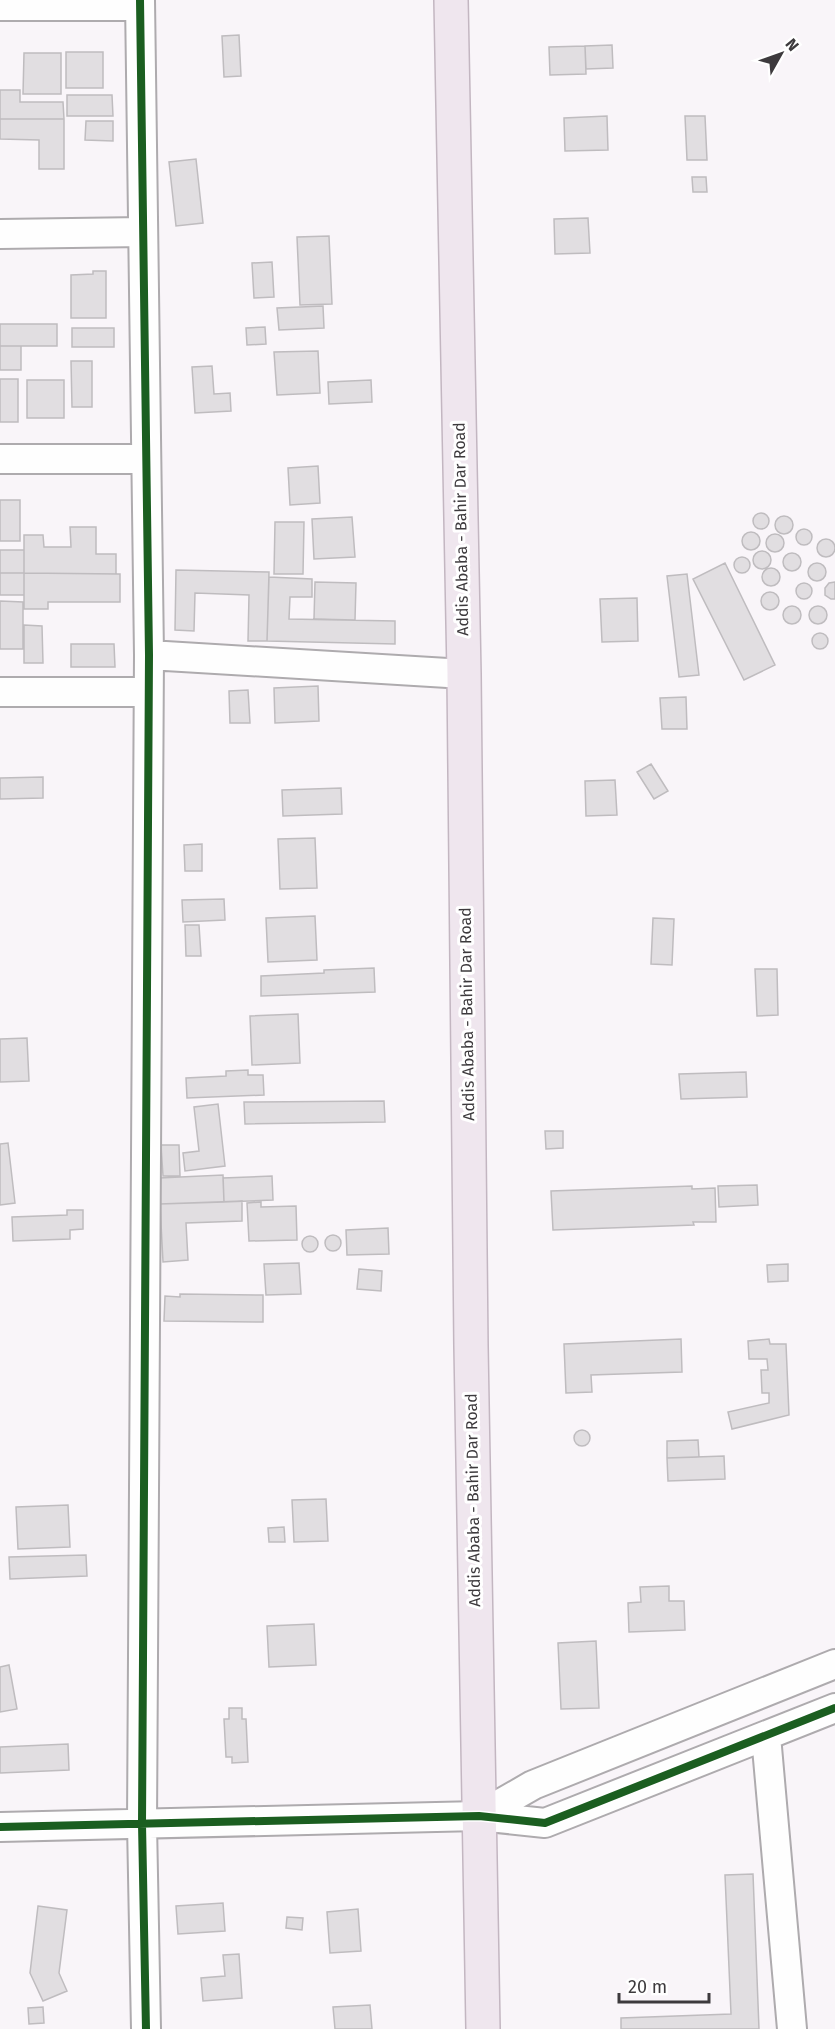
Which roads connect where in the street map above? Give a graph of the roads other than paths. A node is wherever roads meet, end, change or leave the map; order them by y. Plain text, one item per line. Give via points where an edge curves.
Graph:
1 (451, 0) edge
2 (140, 3) edge
3 (0, 6) edge
4 (143, 232) junction
5 (0, 234) edge
6 (0, 459) edge
7 (146, 459) junction
8 (149, 655) junction
9 (464, 674) junction
10 (0, 692) edge
11 (148, 692) junction
12 (835, 1664) edge
13 (835, 1708) edge
14 (766, 1736) junction
15 (479, 1816) junction
16 (142, 1824) junction
17 (0, 1827) edge
18 (146, 2029) edge
19 (483, 2029) edge
20 (792, 2029) edge

1 - 9 highway, Addis Ababa - Bahir Dar Road
2 - 3 street
2 - 4 street
4 - 5 street
4 - 7 street
6 - 7 street
7 - 8 street
8 - 9 street
8 - 11 street
9 - 15 highway, Addis Ababa - Bahir Dar Road
10 - 11 street
11 - 16 street
12 - 15 street via 533,1785
13 - 14 street
14 - 15 street via 545,1823
14 - 20 street
15 - 16 street
15 - 19 highway, Addis Ababa - Bahir Dar Road
16 - 17 street
16 - 18 street

